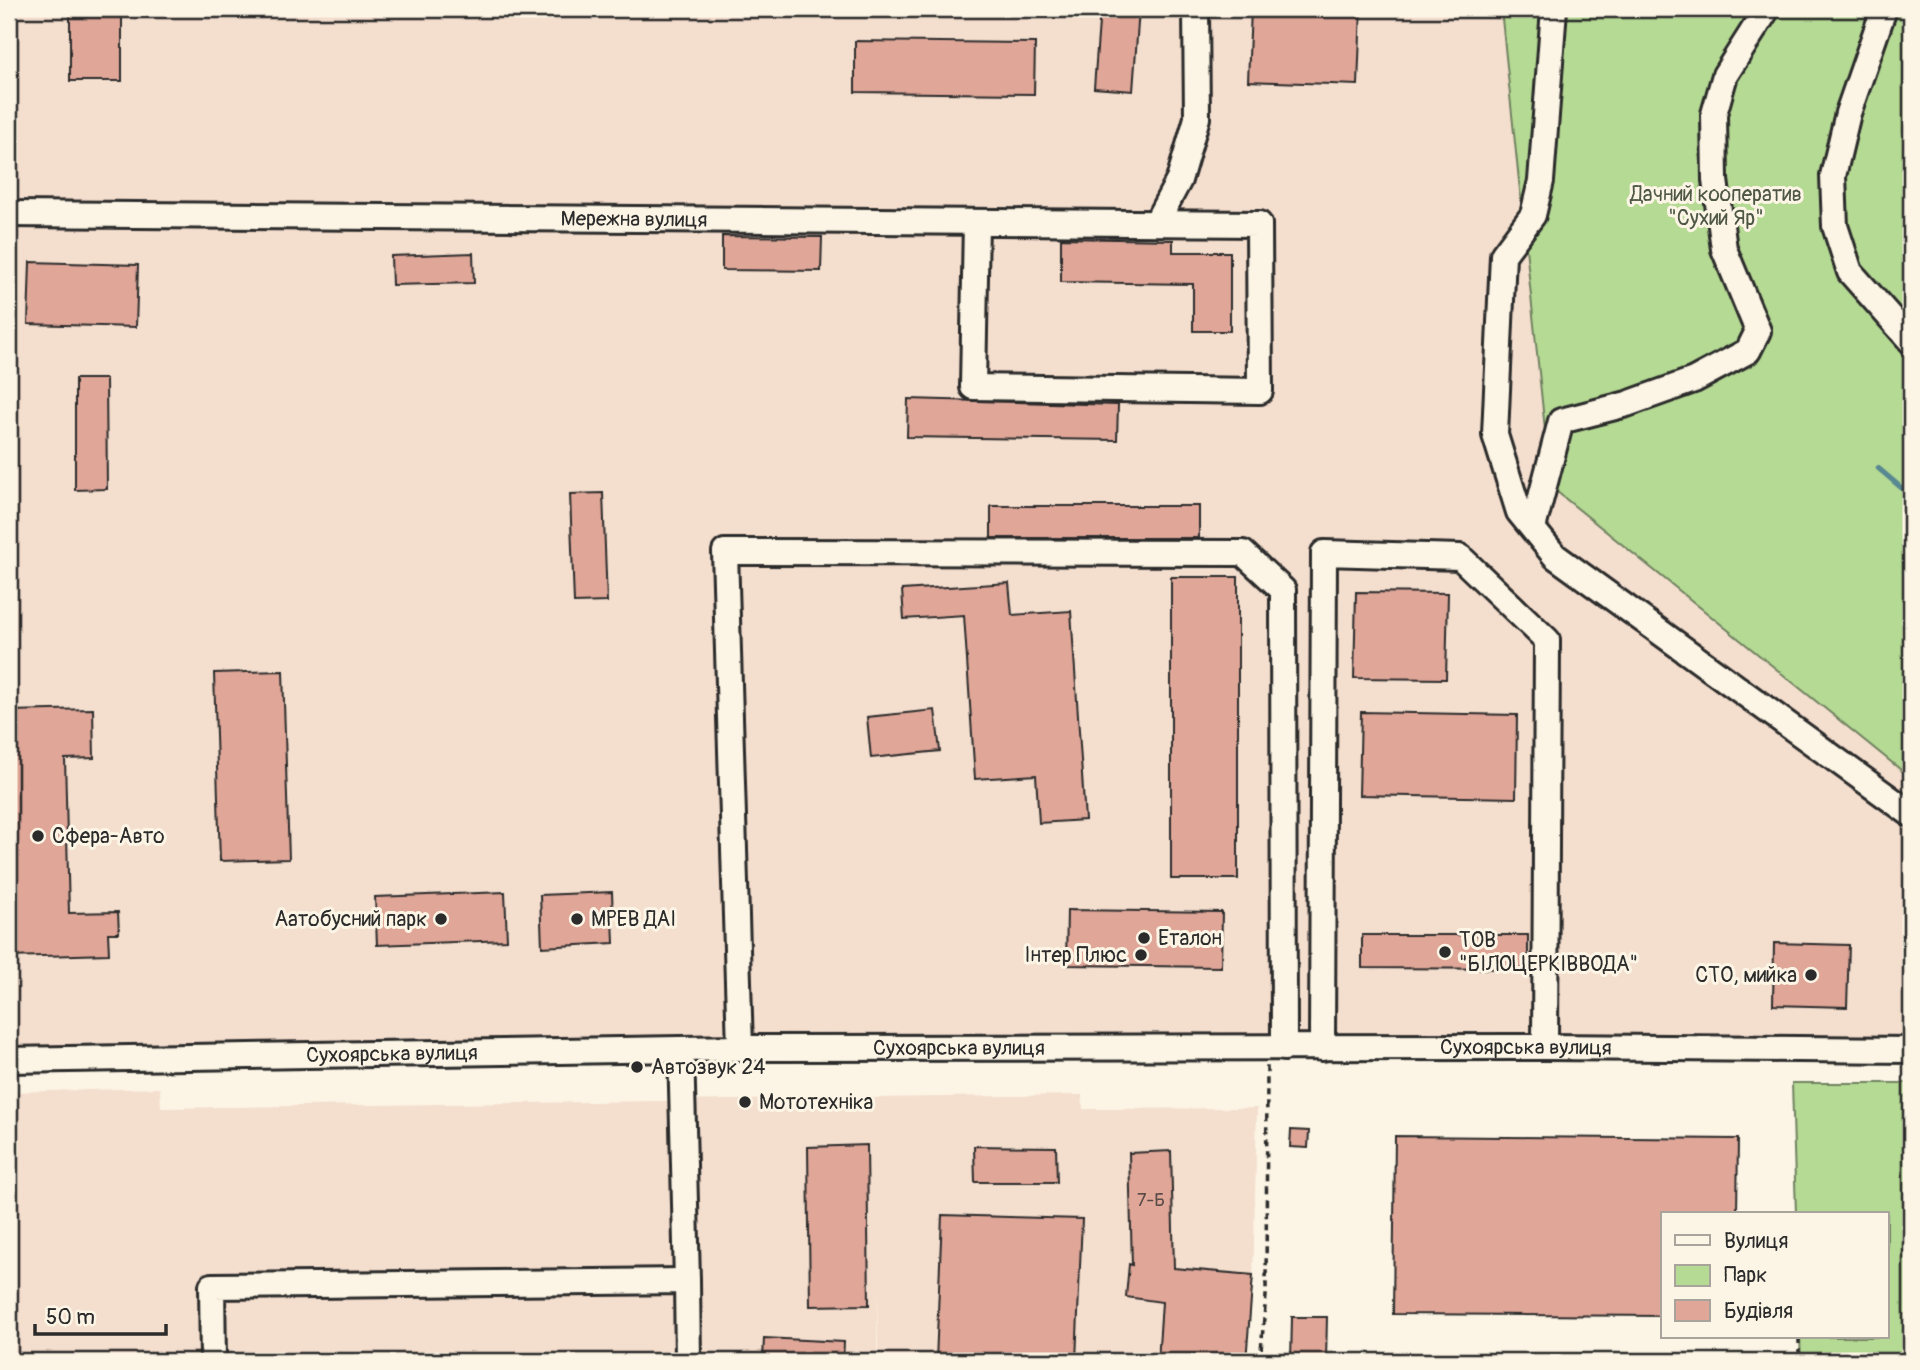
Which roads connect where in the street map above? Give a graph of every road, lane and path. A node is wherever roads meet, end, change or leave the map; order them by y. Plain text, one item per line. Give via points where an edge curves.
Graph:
1 (1196, 9) edge
2 (1554, 9) edge
3 (1767, 9) edge
4 (1884, 9) edge
5 (9, 214) edge
6 (976, 222) junction
7 (1156, 223) junction
8 (1911, 341) edge
9 (1532, 528) junction
10 (1911, 814) edge
11 (1545, 1047) junction
12 (740, 1048) junction
13 (1276, 1048) junction
14 (1322, 1048) junction
15 (681, 1049) junction
16 (1911, 1050) edge
17 (9, 1060) edge
18 (687, 1280) junction
19 (1799, 1338) edge
20 (213, 1361) edge
21 (688, 1361) edge
22 (1260, 1361) edge
23 (1799, 1361) edge

1 - 7 street via 1197,118 1179,180
2 - 9 street via 1541,181 1533,215 1503,255 1496,407 1495,435 1519,512
3 - 9 street via 1725,75 1714,114 1715,180 1724,249 1758,331 1748,351 1694,380 1561,421
4 - 8 street via 1848,113 1833,176 1835,226 1850,272
5 - 6 street, Мережна вулиця
6 - 7 street, Мережна вулиця
6 - 7 street, Мережна вулиця via 974,387 1260,391 1259,224
9 - 10 street via 1555,556
11 - 14 street, Сухоярська вулиця
11 - 14 street via 1547,640 1460,557 1324,553
11 - 16 street, Сухоярська вулиця
12 - 13 street, Сухоярська вулиця
12 - 13 street via 725,552 1243,553 1283,590
12 - 15 street, Сухоярська вулиця
13 - 14 street, Сухоярська вулиця
13 - 22 path
15 - 17 street, Сухоярська вулиця
15 - 18 street
18 - 20 street via 212,1286
18 - 21 street
19 - 23 path

